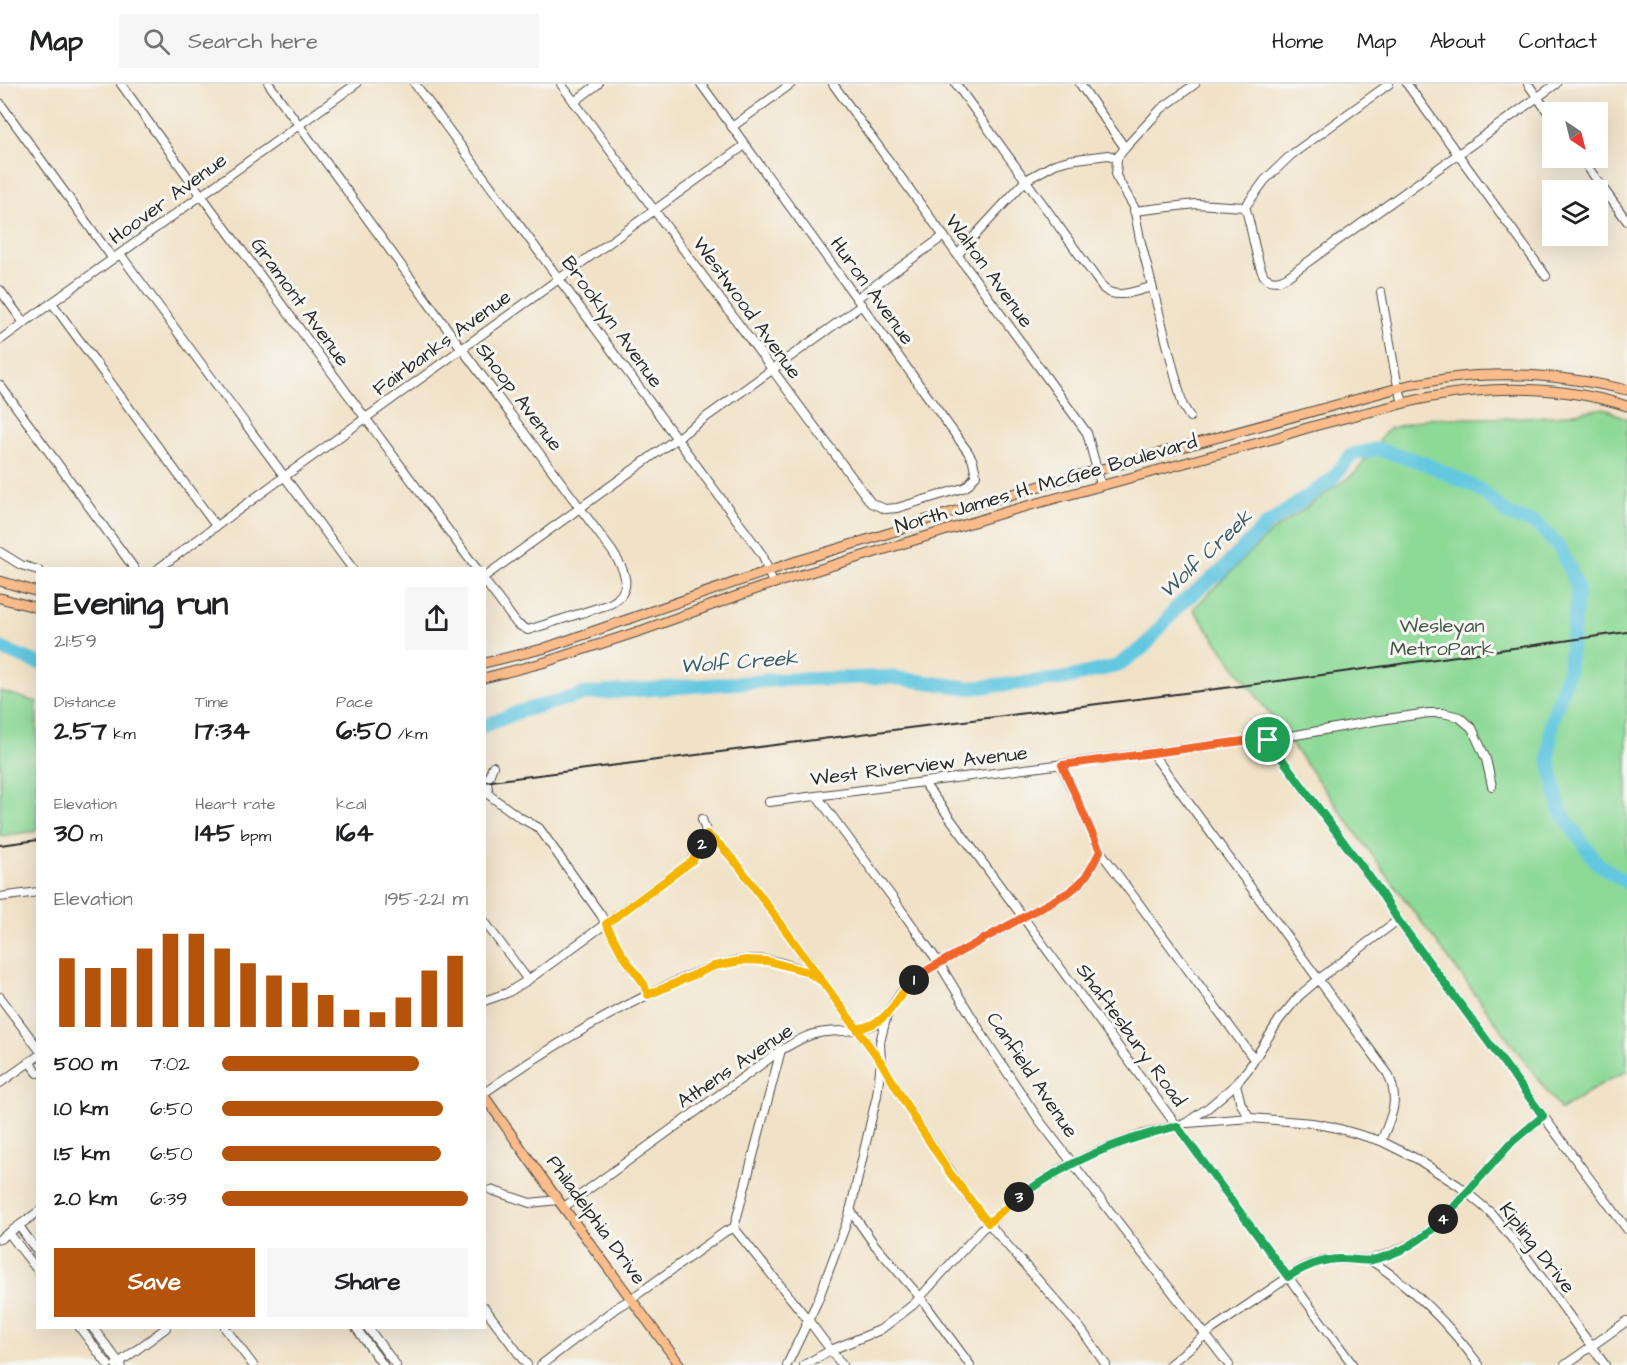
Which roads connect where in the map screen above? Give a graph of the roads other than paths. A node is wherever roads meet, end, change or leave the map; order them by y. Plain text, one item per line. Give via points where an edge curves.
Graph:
1 (121, 84) edge
2 (269, 84) edge
3 (356, 84) edge
4 (415, 84) edge
5 (561, 84) edge
6 (598, 84) edge
7 (701, 84) edge
8 (791, 84) edge
9 (833, 84) edge
10 (956, 84) edge
11 (1080, 84) edge
12 (1195, 84) edge
13 (1389, 84) edge
14 (1407, 84) edge
15 (1528, 84) edge
16 (1556, 84) edge
17 (1538, 97) junction
18 (574, 102) junction
19 (0, 103) edge
20 (1542, 103) edge
21 (298, 126) junction
22 (732, 127) junction
23 (746, 145) junction
24 (1125, 148) junction
25 (1459, 155) junction
26 (1117, 158) junction
27 (1588, 168) edge
28 (1026, 180) junction
29 (201, 195) junction
30 (1245, 207) junction
31 (654, 211) junction
32 (1134, 211) junction
33 (1627, 221) edge
34 (944, 236) junction
35 (958, 254) junction
36 (116, 256) junction
37 (1546, 276) dead end
38 (559, 279) junction
39 (1152, 287) junction
40 (0, 290) edge
41 (1381, 292) dead end
42 (859, 302) junction
43 (52, 303) junction
44 (24, 323) junction
45 (0, 340) edge
46 (462, 349) junction
47 (772, 370) junction
48 (0, 385) edge
49 (1399, 388) junction
50 (1627, 390) edge
51 (1403, 403) junction
52 (1627, 406) edge
53 (1190, 417) dead end
54 (365, 418) junction
55 (677, 438) junction
56 (1098, 471) junction
57 (284, 477) junction
58 (1101, 485) junction
59 (928, 499) joint
60 (580, 508) junction
61 (216, 526) junction
62 (0, 552) edge
63 (133, 567) edge
64 (160, 567) edge
65 (351, 567) edge
66 (475, 567) edge
67 (36, 569) edge
68 (769, 571) junction
69 (486, 577) edge
70 (0, 581) edge
71 (486, 581) edge
72 (773, 584) junction
73 (36, 591) edge
74 (0, 598) edge
75 (36, 607) edge
76 (486, 663) edge
77 (486, 677) edge
78 (1268, 740) junction
79 (1152, 753) junction
80 (1062, 765) junction
81 (493, 766) dead end
82 (924, 783) junction
83 (1492, 786) dead end
84 (487, 795) edge
85 (817, 796) junction
86 (769, 802) dead end
87 (702, 819) dead end
88 (707, 834) junction
89 (1100, 851) junction
90 (36, 892) edge
91 (0, 897) edge
92 (1024, 917) junction
93 (1398, 920) junction
94 (486, 924) edge
95 (606, 924) junction
96 (939, 963) junction
97 (1319, 979) junction
98 (528, 980) junction
99 (822, 981) junction
100 (648, 995) junction
101 (0, 997) edge
102 (486, 1000) edge
103 (887, 1015) junction
104 (857, 1029) junction
105 (36, 1045) edge
106 (781, 1050) junction
107 (36, 1057) edge
108 (1254, 1059) junction
109 (29, 1062) junction
110 (881, 1062) junction
111 (36, 1071) edge
112 (0, 1083) edge
113 (1236, 1084) junction
114 (486, 1094) edge
115 (486, 1098) edge
116 (1543, 1116) junction
117 (1250, 1118) junction
118 (1186, 1123) junction
119 (1177, 1126) junction
120 (1381, 1141) junction
121 (1072, 1164) junction
122 (491, 1190) dead end
123 (1467, 1192) junction
124 (561, 1203) junction
125 (850, 1210) junction
126 (36, 1213) edge
127 (988, 1223) junction
128 (18, 1226) junction
129 (734, 1228) junction
130 (1627, 1229) edge
131 (9, 1233) junction
132 (0, 1239) edge
133 (36, 1249) edge
134 (1370, 1260) junction
135 (36, 1267) edge
136 (1288, 1277) junction
137 (920, 1297) junction
138 (631, 1299) junction
139 (486, 1310) edge
140 (809, 1321) junction
141 (1627, 1321) edge
142 (81, 1329) edge
143 (94, 1329) edge
144 (165, 1329) edge
145 (226, 1329) edge
146 (357, 1329) edge
147 (369, 1329) edge
148 (1207, 1334) junction
149 (1592, 1346) junction
150 (831, 1350) junction
151 (119, 1364) edge
152 (108, 1365) edge
153 (253, 1365) edge
154 (383, 1365) edge
155 (396, 1365) edge
156 (527, 1365) edge
157 (541, 1365) edge
158 (680, 1365) edge
159 (787, 1365) edge
160 (804, 1365) edge
161 (842, 1365) edge
162 (970, 1365) edge
163 (1106, 1365) edge
164 (1169, 1365) edge
165 (1229, 1365) edge
166 (1353, 1365) edge
167 (1479, 1365) edge
168 (1565, 1365) edge
169 (1605, 1365) edge

1 - 29 street, Gramont Avenue
2 - 21 street, Shoop Avenue
3 - 21 street, Hoover Avenue
4 - 38 street, Brooklyn Avenue
5 - 18 street, Westwood Avenue
6 - 18 street
7 - 22 street, Huron Avenue
8 - 22 street
9 - 34 street, Walton Avenue
10 - 28 street
11 - 24 street
12 - 24 street via 1161,109
13 - 30 street via 1291,155
14 - 25 street
15 - 17 street
16 - 17 street
17 - 20 street
17 - 25 street
18 - 31 street, Westwood Avenue
19 - 36 street
21 - 29 street, Hoover Avenue
21 - 46 street, Shoop Avenue
22 - 23 street, Huron Avenue
23 - 31 street, Fairbanks Avenue
23 - 42 street, Huron Avenue
24 - 26 street
25 - 30 street via 1282,279 1267,278 1261,268
25 - 37 street
26 - 28 street via 1108,155 1070,160
26 - 32 street via 1116,176
27 - 33 street
28 - 35 street
28 - 39 street via 1104,289 1120,295
29 - 36 street, Hoover Avenue
29 - 54 street, Gramont Avenue
30 - 32 street via 1196,204
31 - 38 street, Fairbanks Avenue
31 - 47 street, Westwood Avenue
32 - 39 street
34 - 35 street, Walton Avenue
34 - 42 street
35 - 56 street, Walton Avenue via 1087,433
36 - 43 street, Hoover Avenue
36 - 57 street
38 - 46 street, Fairbanks Avenue
38 - 55 street, Brooklyn Avenue
39 - 53 street via 1183,406
40 - 44 street
41 - 49 street
42 - 47 street
42 - 59 street, Huron Avenue via 973,461 976,475 967,486
43 - 44 street, Hoover Avenue
43 - 61 street
44 - 45 street, Hoover Avenue
46 - 54 street, Fairbanks Avenue
46 - 60 street, Shoop Avenue
47 - 55 street
47 - 59 street, Westwood Avenue via 871,503 892,509
48 - 63 street
49 - 50 main road, North James H. McGee Boulevard via 1453,377 1495,374 1586,381
49 - 51 street
49 - 56 main road, North James H. McGee Boulevard
51 - 52 main road, North James H. McGee Boulevard via 1506,389 1571,393
51 - 58 main road, North James H. McGee Boulevard
54 - 57 street, Fairbanks Avenue
54 - 66 street, Gramont Avenue
55 - 60 street
55 - 68 street, Brooklyn Avenue via 763,556
56 - 58 street, Walton Avenue
56 - 68 main road, North James H. McGee Boulevard via 926,520
57 - 61 street, Fairbanks Avenue
57 - 65 street
58 - 72 main road, North James H. McGee Boulevard
60 - 69 street
60 - 71 street, Shoop Avenue via 622,564 626,576 620,597 610,604 528,630 517,624
61 - 64 street, Fairbanks Avenue
62 - 67 street
68 - 72 street, Brooklyn Avenue
68 - 76 main road, North James H. McGee Boulevard via 542,649
70 - 73 main road
72 - 77 main road, North James H. McGee Boulevard via 553,660
74 - 75 main road
78 - 79 street, West Riverview Avenue
78 - 83 street, West Riverview Avenue via 1443,713 1459,717 1472,728 1486,759
78 - 93 street
79 - 80 street, West Riverview Avenue
79 - 97 street
80 - 82 street, West Riverview Avenue
80 - 89 street
81 - 84 street
82 - 85 street, West Riverview Avenue
82 - 92 street, Shaftesbury Road
84 - 95 street via 538,828
85 - 86 street, West Riverview Avenue
85 - 96 street, Canfield Avenue
87 - 88 street
88 - 95 street via 688,864
88 - 99 street via 738,865
89 - 92 street, Athens Avenue via 1078,886
89 - 108 street
90 - 91 street
92 - 96 street, Athens Avenue
92 - 119 street, Shaftesbury Road
93 - 97 street
93 - 116 street
94 - 98 street
95 - 98 street
95 - 100 street
96 - 103 street, Athens Avenue via 910,984
96 - 121 street, Canfield Avenue via 1010,1078
97 - 108 street via 1287,1010
97 - 120 street via 1391,1080 1394,1108
98 - 102 street
99 - 100 street via 780,964 746,960 714,966
99 - 104 street
100 - 114 street via 558,1044
101 - 105 street
103 - 104 street, Athens Avenue
103 - 110 street via 880,1042
104 - 106 street, Athens Avenue via 810,1035
104 - 110 street
106 - 124 street, Athens Avenue
106 - 129 street
107 - 109 street
108 - 113 street
109 - 111 street
109 - 112 street
110 - 125 street
110 - 127 street via 916,1121
113 - 117 street via 1240,1104
113 - 118 street
115 - 124 main road, Philadelphia Drive
116 - 123 street via 1512,1142
116 - 130 street
117 - 118 street, Kipling Drive
117 - 120 street, Kipling Drive via 1312,1123
118 - 119 street
119 - 121 street via 1120,1142
119 - 136 street, Shaftesbury Road
120 - 123 street, Kipling Drive
121 - 127 street via 1039,1183
121 - 148 street, Canfield Avenue
122 - 124 street via 530,1203
123 - 134 street via 1426,1235
123 - 149 street, Kipling Drive via 1504,1229
124 - 138 main road, Philadelphia Drive
125 - 137 street
125 - 140 street
126 - 128 street
127 - 137 street
127 - 163 street via 1081,1329
128 - 131 street
128 - 133 street
129 - 138 street
129 - 140 street
131 - 132 street
131 - 135 street
134 - 136 street via 1324,1260
134 - 167 street via 1435,1311
136 - 148 street
136 - 166 street, Shaftesbury Road
137 - 150 street via 880,1330
137 - 162 street
138 - 157 street
138 - 158 main road, Philadelphia Drive
139 - 156 street
140 - 150 street
140 - 159 street
141 - 149 street
142 - 152 street
143 - 151 street
144 - 151 street
145 - 153 street
146 - 154 street
147 - 155 street
148 - 164 street
148 - 165 street, Canfield Avenue
149 - 168 street
149 - 169 street, Kipling Drive
150 - 160 street
150 - 161 street

